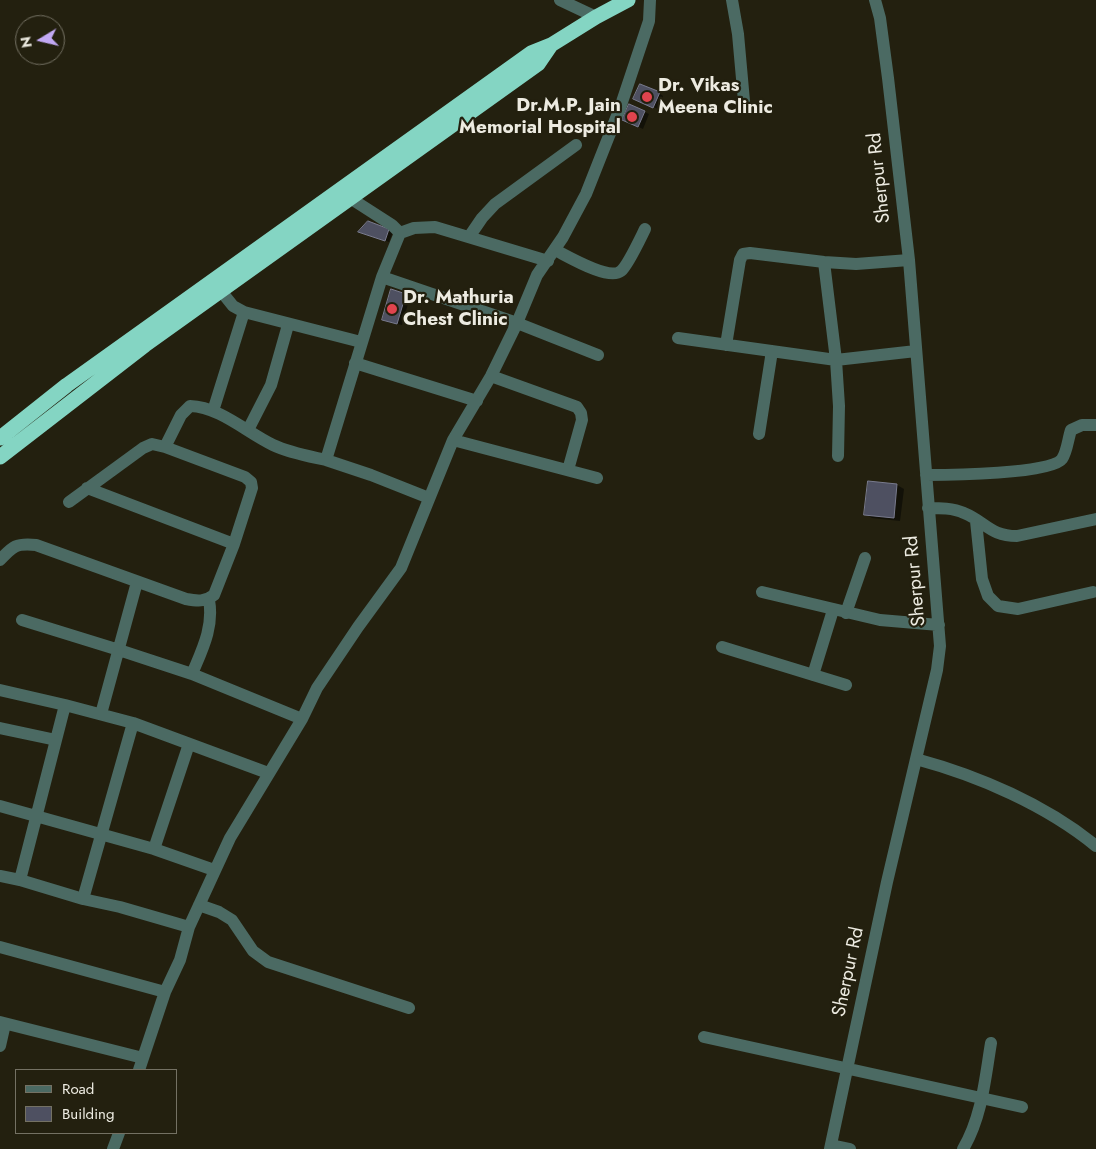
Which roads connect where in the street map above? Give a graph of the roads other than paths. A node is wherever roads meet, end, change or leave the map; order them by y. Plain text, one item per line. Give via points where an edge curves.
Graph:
1 (560, 0) edge
2 (628, 0) edge
3 (650, 0) edge
4 (732, 0) edge
5 (875, 0) edge
6 (596, 17) junction
7 (551, 45) junction
8 (744, 102) dead end
9 (576, 145) dead end
10 (350, 198) junction
11 (645, 230) dead end
12 (400, 233) junction
13 (469, 237) junction
14 (552, 256) junction
15 (909, 260) junction
16 (824, 262) junction
17 (382, 277) junction
18 (221, 291) junction
19 (244, 312) junction
20 (518, 323) junction
21 (288, 324) junction
22 (678, 338) dead end
23 (361, 342) junction
24 (726, 345) junction
25 (772, 351) junction
26 (916, 351) junction
27 (598, 355) dead end
28 (836, 360) junction
29 (355, 363) junction
30 (491, 376) junction
31 (476, 402) junction
32 (213, 411) junction
33 (1096, 425) edge
34 (248, 430) junction
35 (759, 434) dead end
36 (0, 438) edge
37 (453, 440) junction
38 (165, 447) junction
39 (838, 456) dead end
40 (0, 457) edge
41 (326, 460) junction
42 (568, 470) junction
43 (926, 475) junction
44 (597, 478) dead end
45 (87, 488) junction
46 (429, 498) junction
47 (69, 502) dead end
48 (928, 508) junction
49 (1096, 519) edge
50 (976, 521) junction
51 (234, 544) junction
52 (865, 558) dead end
53 (0, 560) edge
54 (137, 582) junction
55 (762, 592) dead end
56 (1093, 592) dead end
57 (209, 600) junction
58 (833, 610) junction
59 (846, 613) junction
60 (22, 620) dead end
61 (939, 625) junction
62 (722, 647) dead end
63 (119, 650) junction
64 (192, 674) junction
65 (813, 675) junction
66 (846, 685) dead end
67 (0, 690) edge
68 (65, 705) junction
69 (101, 714) junction
70 (302, 720) junction
71 (133, 723) junction
72 (0, 728) edge
73 (56, 740) junction
74 (189, 744) junction
75 (916, 759) junction
76 (268, 773) junction
77 (0, 806) edge
78 (37, 815) junction
79 (101, 834) junction
80 (1096, 846) edge
81 (154, 849) junction
82 (214, 870) junction
83 (0, 876) edge
84 (20, 880) junction
85 (83, 899) junction
86 (199, 905) junction
87 (189, 927) junction
88 (0, 946) edge
89 (165, 992) junction
90 (409, 1008) dead end
91 (3, 1023) edge
92 (704, 1037) dead end
93 (991, 1043) dead end
94 (0, 1046) edge
95 (143, 1058) junction
96 (139, 1069) edge
97 (848, 1070) junction
98 (982, 1098) junction
99 (1022, 1106) dead end
100 (118, 1134) edge
101 (830, 1147) edge
102 (113, 1149) edge
103 (850, 1149) edge
104 (963, 1149) edge

1 - 6 street
2 - 6 highway
3 - 14 street via 649,21 620,108 586,194
4 - 8 street
5 - 15 street, Sherpur Rd via 888,78
6 - 7 highway
7 - 10 highway via 538,64
7 - 36 highway via 531,53 68,385
9 - 13 street via 495,204
10 - 12 street
10 - 18 highway
11 - 14 street via 622,270 614,274
12 - 13 street via 414,228 435,227
12 - 17 street
13 - 14 street
14 - 20 street via 537,276
15 - 16 street via 856,264
15 - 26 street, Sherpur Rd
16 - 24 street via 743,254
16 - 28 street
17 - 20 street
17 - 23 street
18 - 19 street via 233,306
18 - 40 highway
19 - 21 street
19 - 32 street
20 - 27 street
20 - 30 street
21 - 23 street
21 - 34 street via 271,385
22 - 24 street
23 - 29 street
24 - 25 street
25 - 28 street
25 - 35 street
26 - 28 street
26 - 43 street, Sherpur Rd
28 - 39 street
29 - 31 street
29 - 41 street
30 - 31 street
30 - 42 street via 577,407 582,420
31 - 37 street
32 - 34 street
32 - 38 street via 190,406 181,415
33 - 43 street via 1082,425 1071,430 1063,459 1054,465 990,473
34 - 41 street via 293,453
37 - 42 street
37 - 46 street
38 - 45 street via 152,444 143,448
38 - 51 street via 251,482 252,488
41 - 46 street
42 - 44 street
43 - 48 street, Sherpur Rd
45 - 47 street
45 - 51 street
46 - 70 street via 401,568 317,688
48 - 50 street via 952,509
48 - 61 street, Sherpur Rd
49 - 50 street via 1017,536 1004,536
50 - 56 street via 982,579 988,596 998,606 1018,609
51 - 57 street via 214,595
52 - 59 street
53 - 54 street via 12,547 36,545
54 - 57 street via 186,599
54 - 63 street
55 - 58 street
57 - 64 street via 208,633
58 - 59 street
58 - 65 street
59 - 61 street via 880,620
60 - 63 street
61 - 75 street, Sherpur Rd via 937,670
62 - 65 street
63 - 64 street
63 - 69 street
64 - 70 street
65 - 66 street
67 - 68 street
68 - 69 street
68 - 73 street
69 - 71 street
70 - 76 street
71 - 74 street
71 - 79 street
72 - 73 street
73 - 78 street
74 - 76 street
74 - 81 street
75 - 80 street via 951,769 1033,805 1074,828
75 - 97 street, Sherpur Rd
76 - 82 street
77 - 78 street
78 - 79 street
78 - 84 street
79 - 81 street
79 - 85 street
81 - 82 street
82 - 86 street
83 - 84 street
84 - 85 street
85 - 87 street
86 - 87 street
86 - 90 street via 232,920 253,951 268,962
87 - 89 street via 180,960
88 - 89 street
89 - 95 street
91 - 94 street
91 - 95 street
92 - 97 street
93 - 98 street
95 - 96 street
97 - 98 street
97 - 101 street, Sherpur Rd
98 - 99 street
98 - 104 street via 972,1134
100 - 102 street
101 - 103 street

